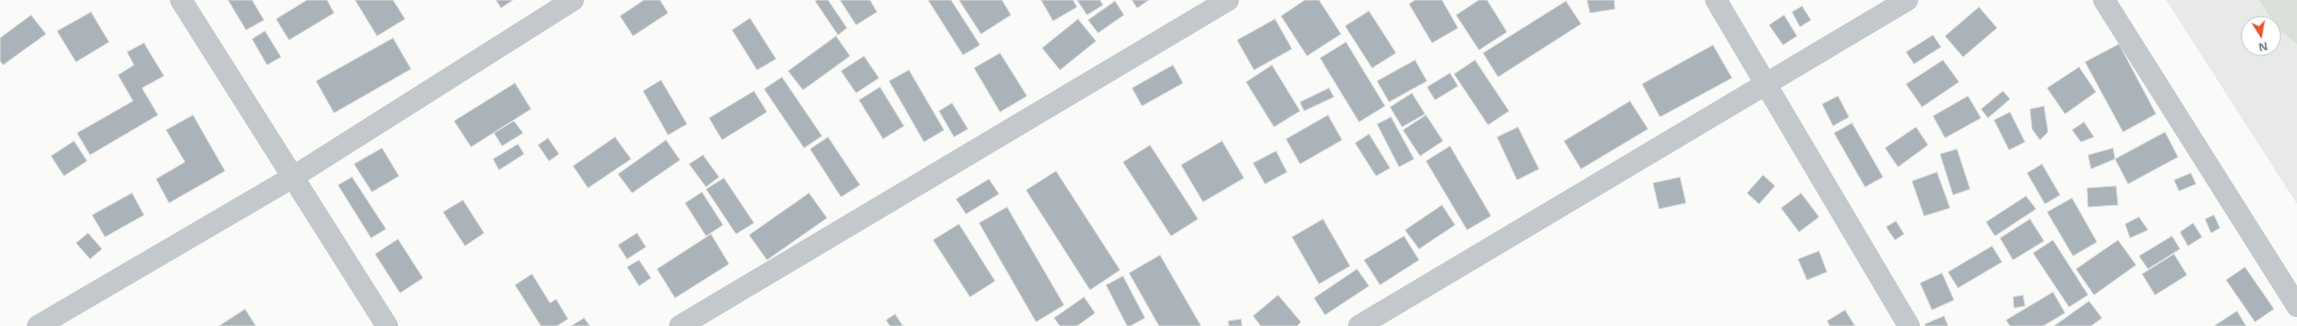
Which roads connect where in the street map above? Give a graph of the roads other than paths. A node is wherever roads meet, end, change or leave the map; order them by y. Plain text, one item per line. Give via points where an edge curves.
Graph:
1 (180, 0) edge
2 (573, 0) edge
3 (1228, 0) edge
4 (1716, 0) edge
5 (1908, 0) edge
6 (2104, 0) edge
7 (1767, 85) junction
8 (294, 177) junction
9 (2297, 306) edge
10 (38, 326) edge
11 (387, 326) edge
12 (680, 326) edge
13 (1359, 326) edge
14 (1909, 326) edge

1 - 8 street
2 - 8 street
3 - 12 street
4 - 7 street
5 - 7 street
6 - 9 street
7 - 13 street
7 - 14 street
8 - 10 street
8 - 11 street

